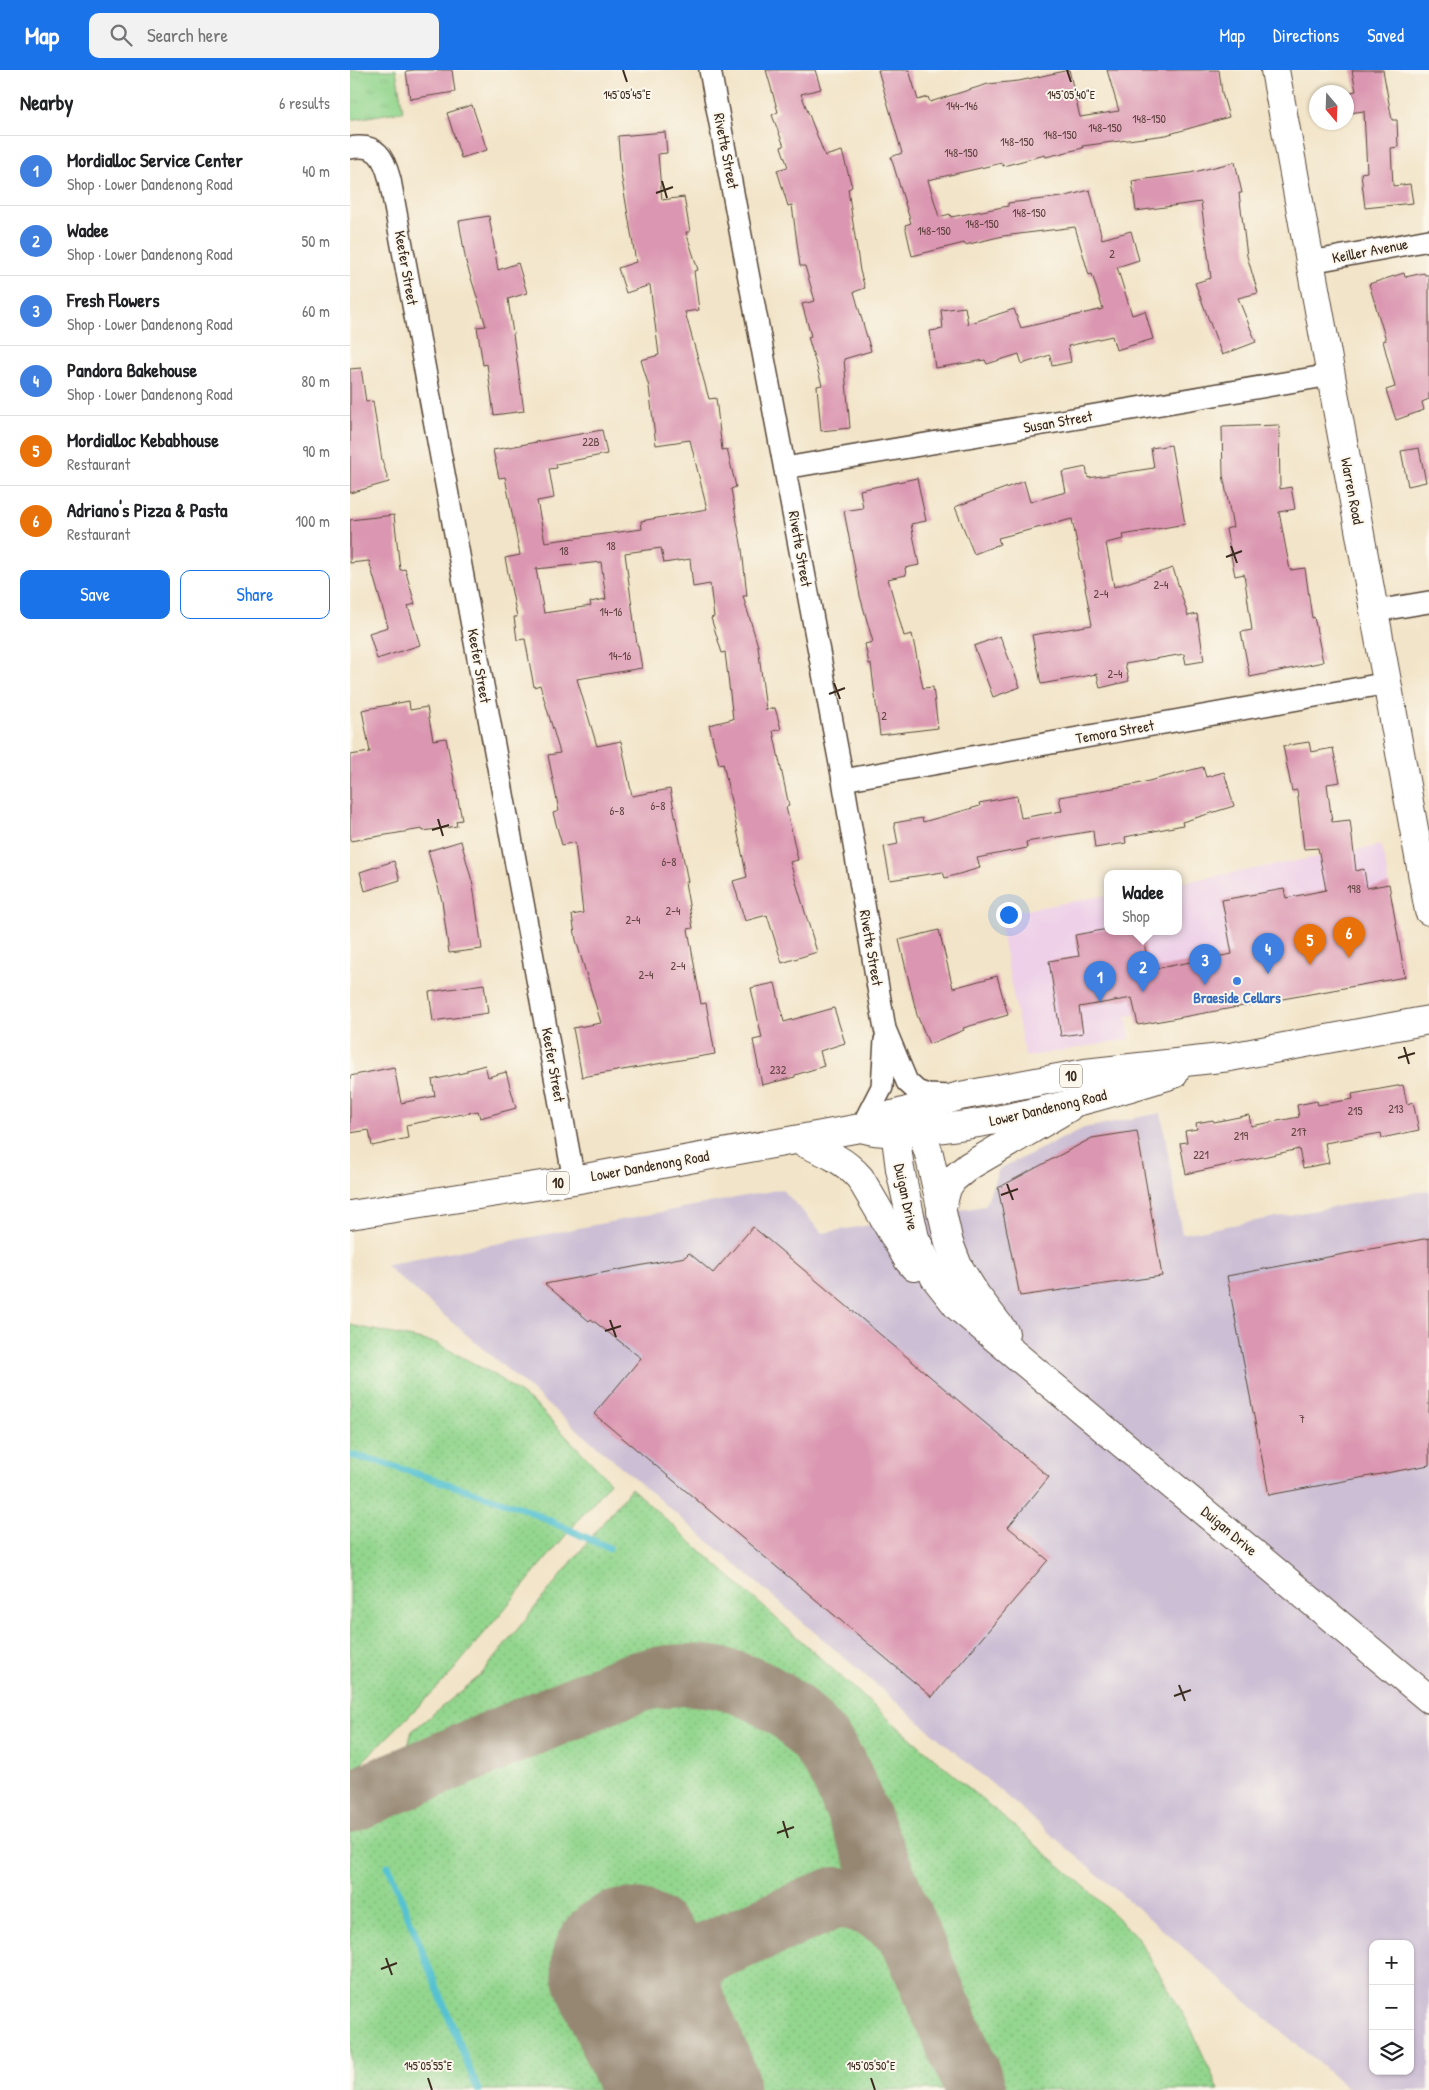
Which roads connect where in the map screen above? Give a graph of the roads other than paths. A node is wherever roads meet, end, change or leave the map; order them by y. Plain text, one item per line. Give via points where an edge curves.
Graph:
1 (710, 70) edge
2 (1276, 70) edge
3 (350, 148) edge
4 (1429, 240) edge
5 (1311, 262) junction
6 (1331, 375) junction
7 (785, 468) junction
8 (1429, 602) edge
9 (1375, 611) junction
10 (1388, 683) junction
11 (842, 780) junction
12 (1429, 911) edge
13 (1429, 1020) edge
14 (886, 1029) junction
15 (1230, 1057) junction
16 (960, 1096) junction
17 (1074, 1104) junction
18 (906, 1122) junction
19 (861, 1128) junction
20 (797, 1140) junction
21 (574, 1180) junction
22 (941, 1211) junction
23 (350, 1216) edge
24 (958, 1307) junction
25 (1028, 1364) junction
26 (1429, 1699) edge

1 - 7 street, Rivette Street
2 - 5 main road, Warren Road
3 - 21 street, Keefer Street via 365,147 379,154 390,180
4 - 5 street, Keiller Avenue
5 - 6 main road, Warren Road
6 - 7 street, Susan Street
6 - 9 main road, Warren Road
7 - 11 street, Rivette Street
8 - 9 street
9 - 10 main road, Warren Road
10 - 11 street, Temora Street
10 - 12 main road, Warren Road
11 - 14 street, Rivette Street
13 - 15 main road, Lower Dandenong Road / 10
14 - 16 street, Rivette Street via 907,1082 928,1095
14 - 19 street, Rivette Street via 882,1087
15 - 16 main road, Lower Dandenong Road / 10 via 1084,1073
15 - 17 main road, Lower Dandenong Road / 10
16 - 18 main road, Lower Dandenong Road / 10
17 - 18 main road, Lower Dandenong Road / 10 via 974,1124
17 - 22 main road via 953,1178
18 - 19 main road, Lower Dandenong Road / 10
18 - 22 main road, Duigan Drive via 929,1154
18 - 24 main road, Duigan Drive via 900,1169 915,1238 935,1278
19 - 20 main road, Lower Dandenong Road / 10
20 - 21 main road, Lower Dandenong Road / 10
20 - 24 main road via 836,1157 852,1168 908,1260 929,1284
21 - 23 main road, Lower Dandenong Road / 10
22 - 25 main road, Duigan Drive via 948,1243 958,1266
24 - 25 main road, Duigan Drive
25 - 26 main road, Duigan Drive

